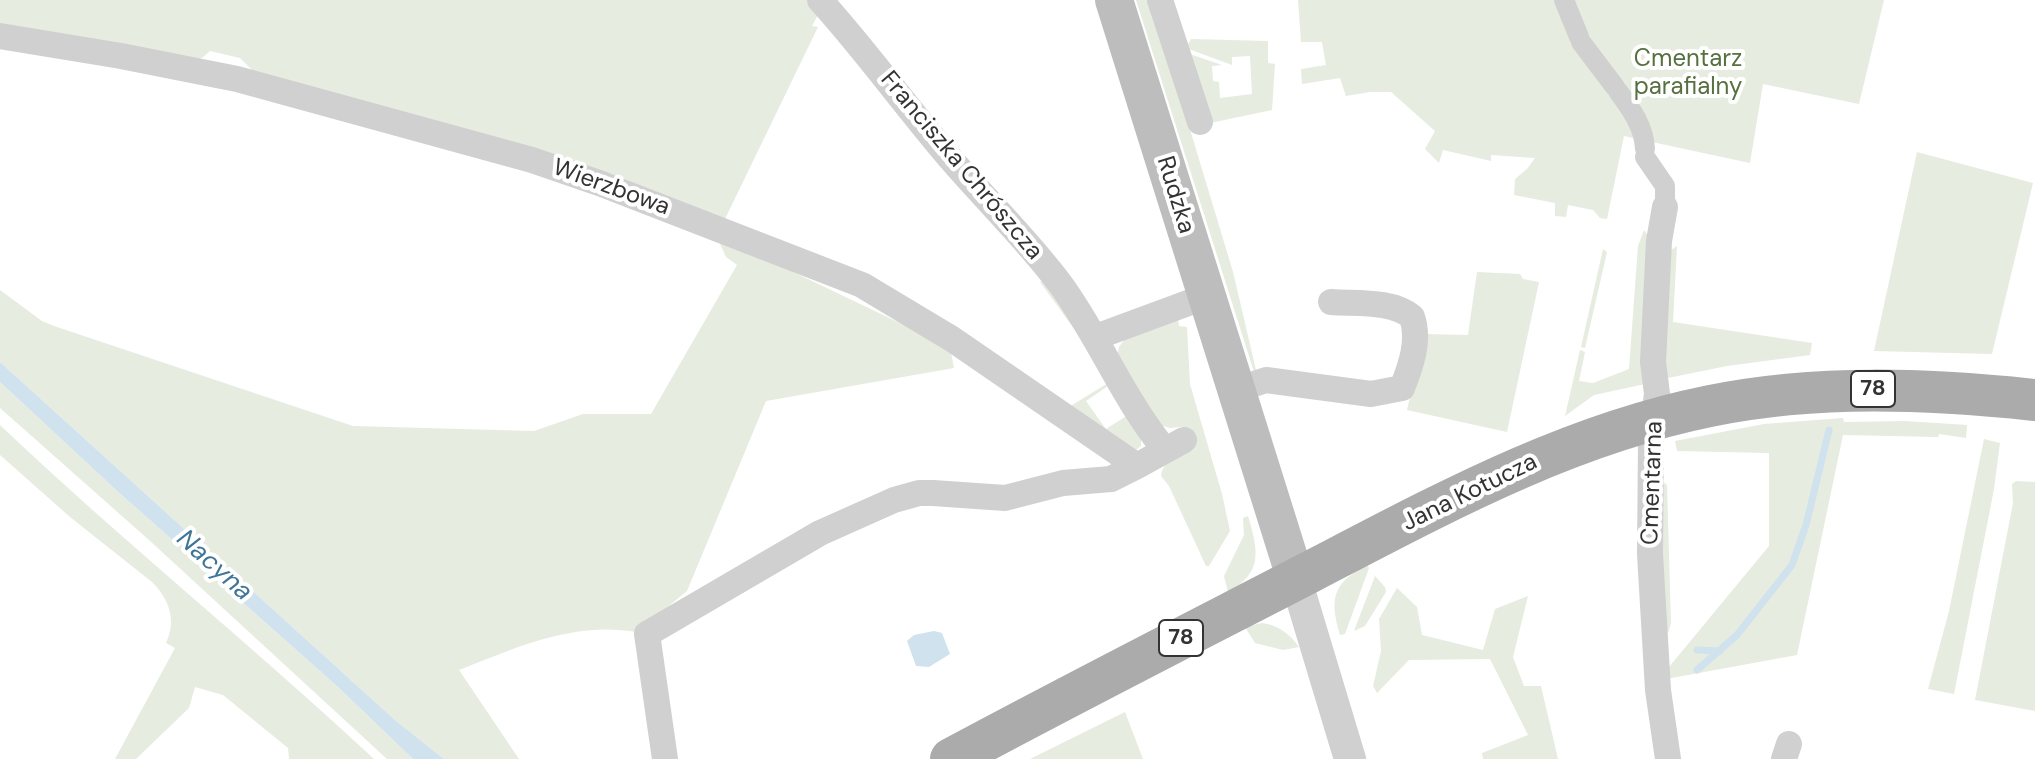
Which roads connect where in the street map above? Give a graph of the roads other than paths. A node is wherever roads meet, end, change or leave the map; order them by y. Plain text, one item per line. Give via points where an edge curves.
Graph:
1 (820, 0) edge
2 (1114, 0) edge
3 (1160, 0) edge
4 (1564, 0) edge
5 (0, 36) edge
6 (1200, 122) dead end
7 (1665, 207) joint
8 (1207, 296) junction
9 (1331, 302) dead end
10 (1096, 337) junction
11 (1236, 390) junction
12 (2035, 400) edge
13 (1654, 420) junction
14 (1137, 466) junction
15 (1296, 580) junction
16 (665, 759) edge
17 (951, 759) edge
18 (1350, 759) edge
19 (1668, 759) edge

1 - 10 street, Franciszka Chrószcza via 1060,284
2 - 8 main road, Rudzka
3 - 6 street
4 - 7 street via 1580,40 1634,113 1645,153 1665,186
5 - 14 street, Wierzbowa via 252,83 532,160 693,218 862,285 952,339
7 - 13 street, Cmentarna via 1659,241
8 - 10 street
8 - 11 main road, Rudzka
9 - 11 street via 1390,307 1412,317 1413,353 1402,388 1371,394 1266,380
10 - 14 street via 1142,421 1174,445
11 - 15 main road, Rudzka
12 - 13 main road, Jana Kotucza / 78 via 1857,389 1735,402
13 - 15 main road, Jana Kotucza / 78 via 1528,463
13 - 19 street, Cmentarna via 1650,554
14 - 16 street via 1111,479 1063,483 1005,498 933,493 894,500 820,533 647,634
15 - 17 main road, Jana Kotucza / 78
15 - 18 street, Rudzka

